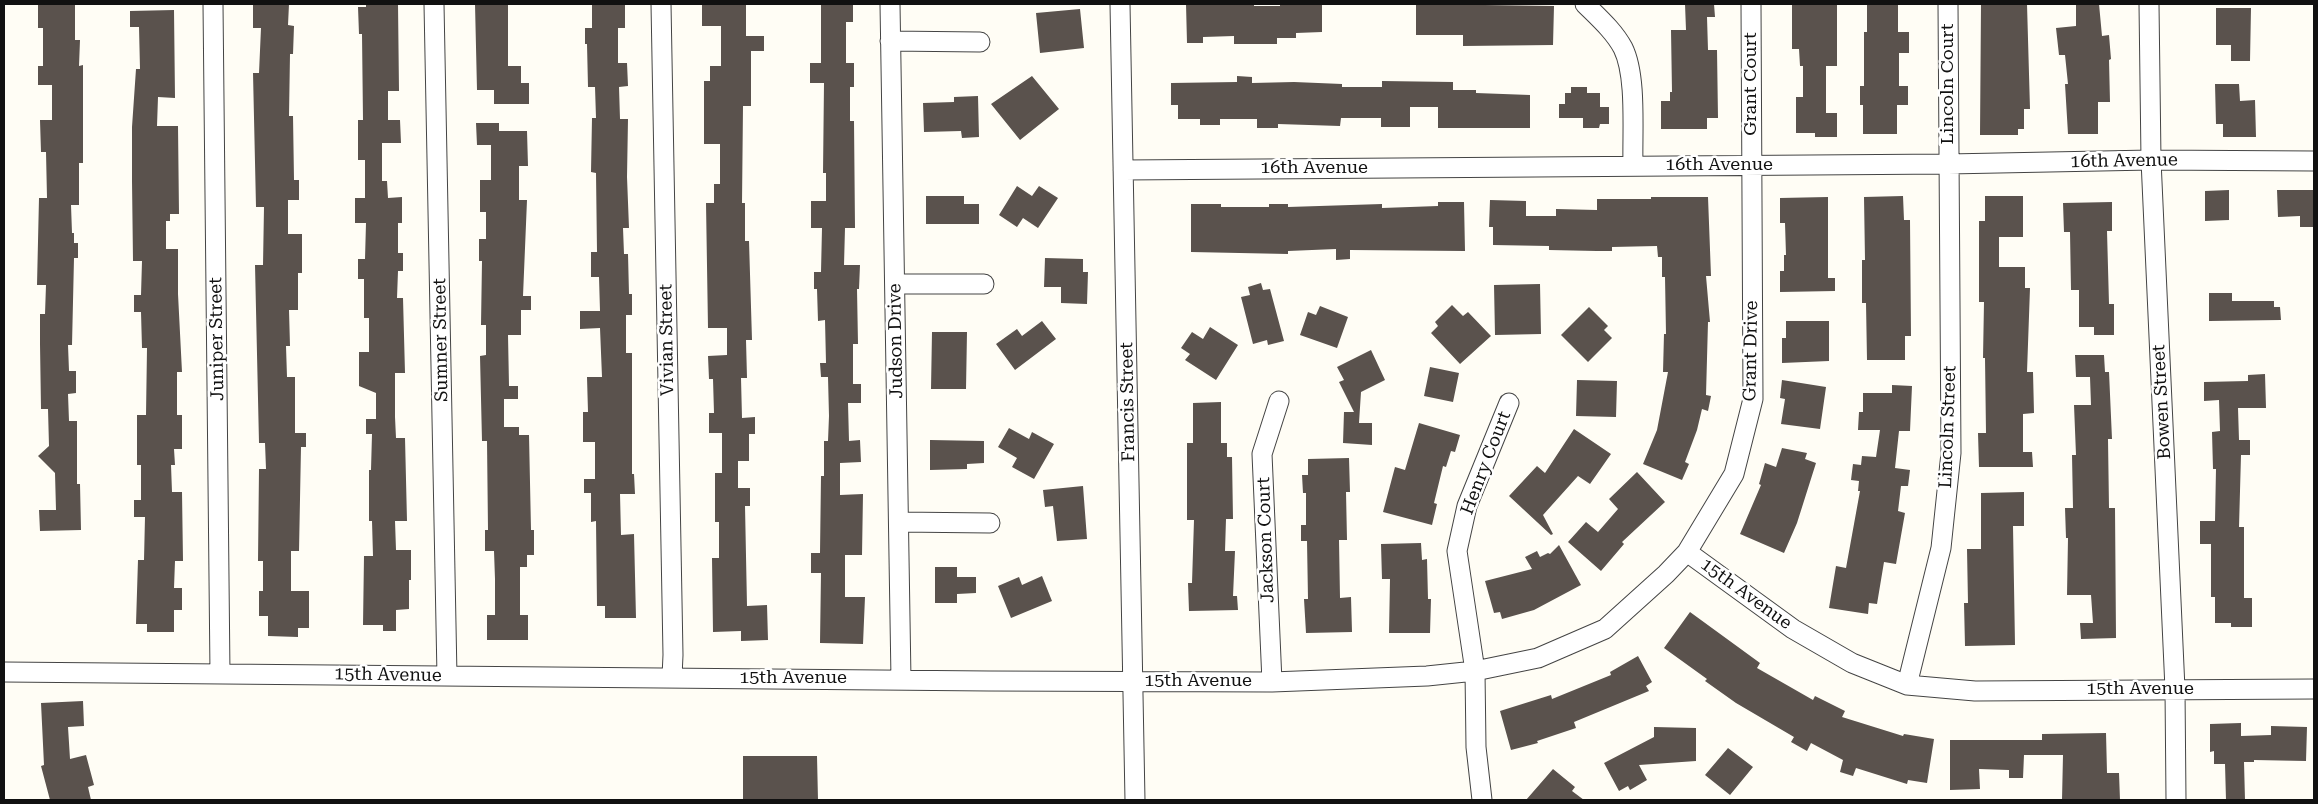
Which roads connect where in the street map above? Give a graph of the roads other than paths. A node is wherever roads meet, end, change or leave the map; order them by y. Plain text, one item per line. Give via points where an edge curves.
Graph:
1 (213, 4) edge
2 (434, 4) edge
3 (661, 4) edge
4 (890, 4) edge
5 (1120, 4) edge
6 (1585, 4) edge
7 (1751, 4) edge
8 (1948, 4) edge
9 (2149, 4) edge
10 (890, 41) junction
11 (980, 42) dead end
12 (2151, 160) junction
13 (2314, 161) edge
14 (1948, 164) junction
15 (1752, 165) junction
16 (1633, 166) junction
17 (1123, 170) junction
18 (895, 284) junction
19 (984, 284) dead end
20 (1279, 401) dead end
21 (1509, 403) dead end
22 (899, 522) junction
23 (990, 523) dead end
24 (1687, 552) junction
25 (1475, 671) junction
26 (4, 672) edge
27 (220, 673) junction
28 (447, 676) junction
29 (672, 677) junction
30 (901, 679) junction
31 (1132, 680) junction
32 (1272, 682) junction
33 (1907, 685) junction
34 (2175, 689) junction
35 (2314, 689) edge
36 (1135, 800) edge
37 (1482, 800) edge
38 (2176, 800) edge

1 - 27 street, Juniper Street
2 - 28 street, Sumner Street
3 - 29 street, Vivian Street
4 - 10 street, Judson Drive
5 - 17 street, Francis Street
6 - 16 street via 1623,47 1631,72
7 - 15 street, Grant Court
8 - 14 street, Lincoln Court
9 - 12 street, Bowen Street
10 - 11 street
10 - 18 street, Judson Drive
12 - 13 street, 16th Avenue
12 - 14 street, 16th Avenue
12 - 34 street, Bowen Street
14 - 15 street, 16th Avenue
14 - 33 street, Lincoln Street via 1951,453 1941,548
15 - 16 street, 16th Avenue
15 - 24 street, Grant Drive via 1753,399 1734,474
16 - 17 street, 16th Avenue
17 - 31 street, Francis Street
18 - 19 street
18 - 22 street, Judson Drive
20 - 32 street, Jackson Court via 1262,454
21 - 25 street, Henry Court via 1467,506 1457,551
22 - 23 street
22 - 30 street, Judson Drive
24 - 25 street, 15th Avenue via 1605,629 1538,658
24 - 33 street, 15th Avenue via 1793,629 1852,663
25 - 32 street, 15th Avenue
25 - 37 street, Henry Court via 1476,747
26 - 27 street, 15th Avenue
27 - 28 street, 15th Avenue
28 - 29 street, 15th Avenue
29 - 30 street, 15th Avenue
30 - 31 street, 15th Avenue
31 - 32 street, 15th Avenue
31 - 36 street, Francis Street
33 - 34 street, 15th Avenue via 1975,691
34 - 35 street, 15th Avenue
34 - 38 street, Bowen Street

